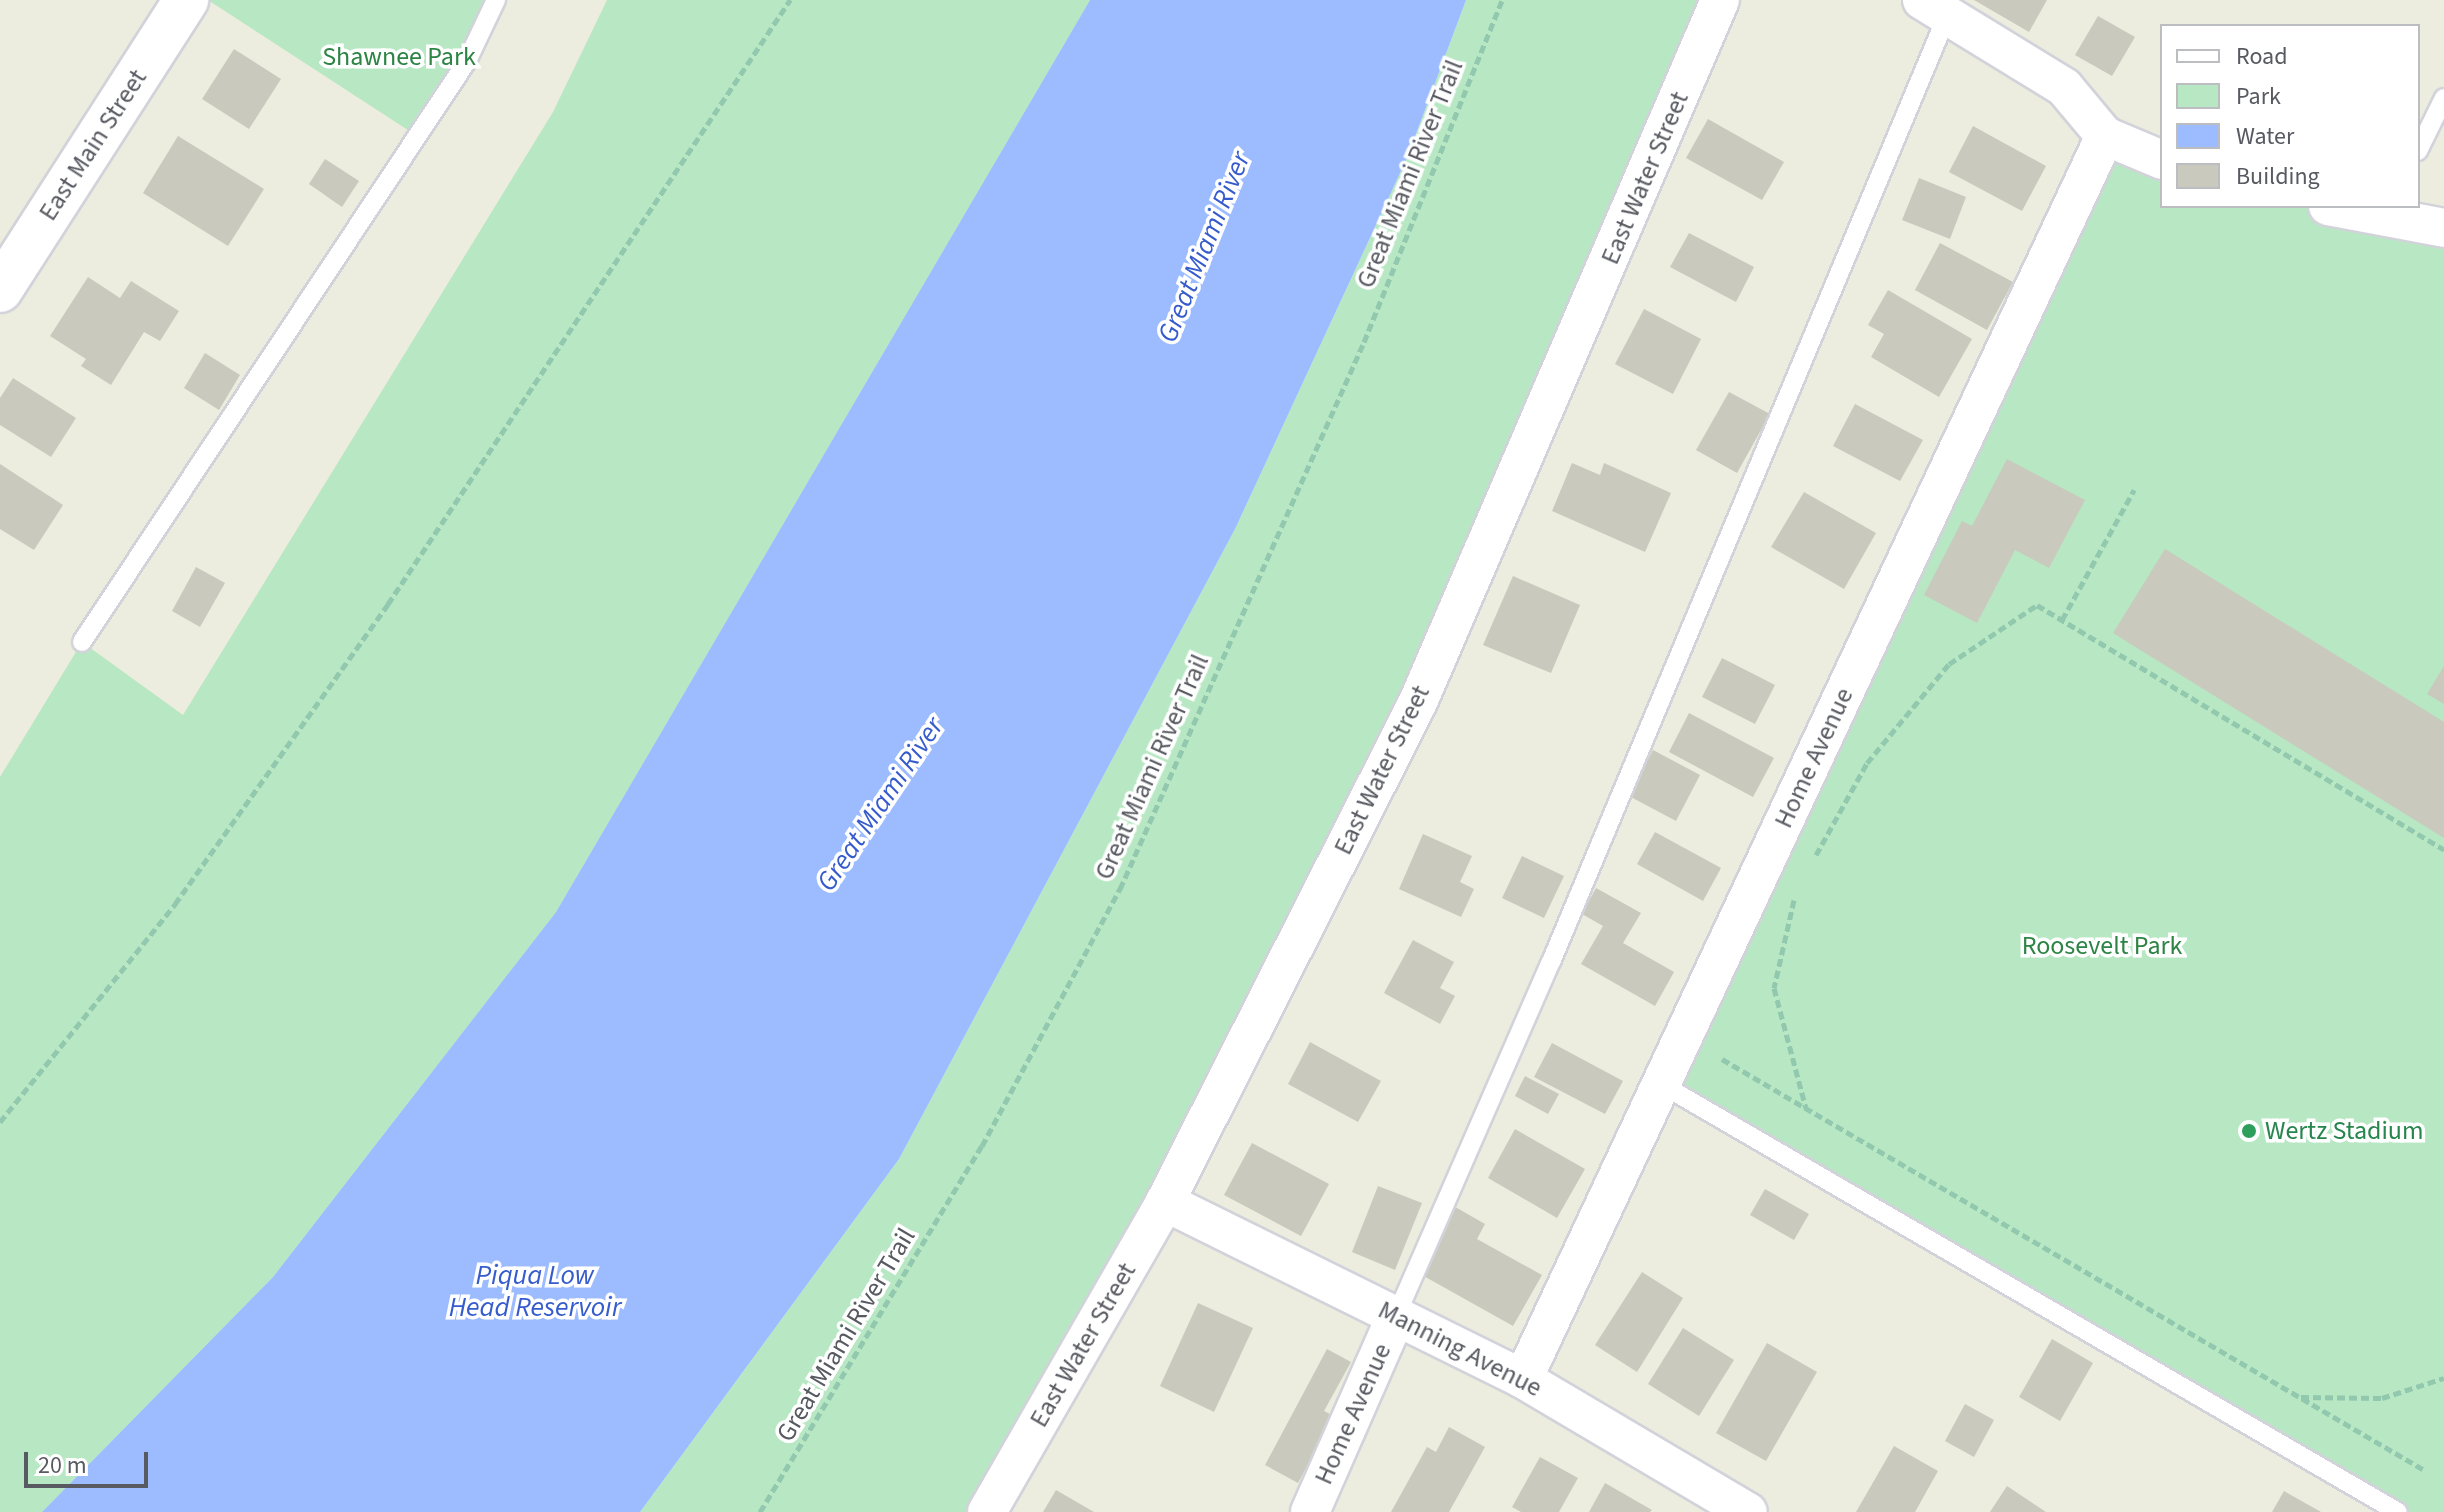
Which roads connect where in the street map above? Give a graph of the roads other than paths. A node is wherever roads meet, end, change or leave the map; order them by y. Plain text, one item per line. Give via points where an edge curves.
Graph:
1 (186, 0) edge
2 (496, 0) edge
3 (1720, 0) edge
4 (1934, 8) edge
5 (2444, 98) edge
6 (2105, 136) junction
7 (2420, 147) edge
8 (2160, 159) edge
9 (2349, 208) edge
10 (2391, 212) edge
11 (2444, 228) edge
12 (0, 290) edge
13 (82, 642) dead end
14 (1661, 1084) junction
15 (1165, 1202) junction
16 (1396, 1316) junction
17 (1523, 1379) junction
18 (987, 1512) edge
19 (1310, 1512) edge
20 (1748, 1512) edge
21 (2398, 1512) edge

1 - 12 street, East Main Street
2 - 13 lane via 467,61
3 - 15 street, East Water Street via 1418,702
4 - 6 street via 2064,87
4 - 16 lane via 1651,727
5 - 7 lane
6 - 8 street
6 - 14 street, Home Avenue
9 - 10 street
10 - 11 street
14 - 17 street, Home Avenue
14 - 21 lane
15 - 16 street, Manning Avenue
15 - 18 street, East Water Street
16 - 17 street, Manning Avenue
16 - 19 street, Home Avenue
17 - 20 street, Manning Avenue

